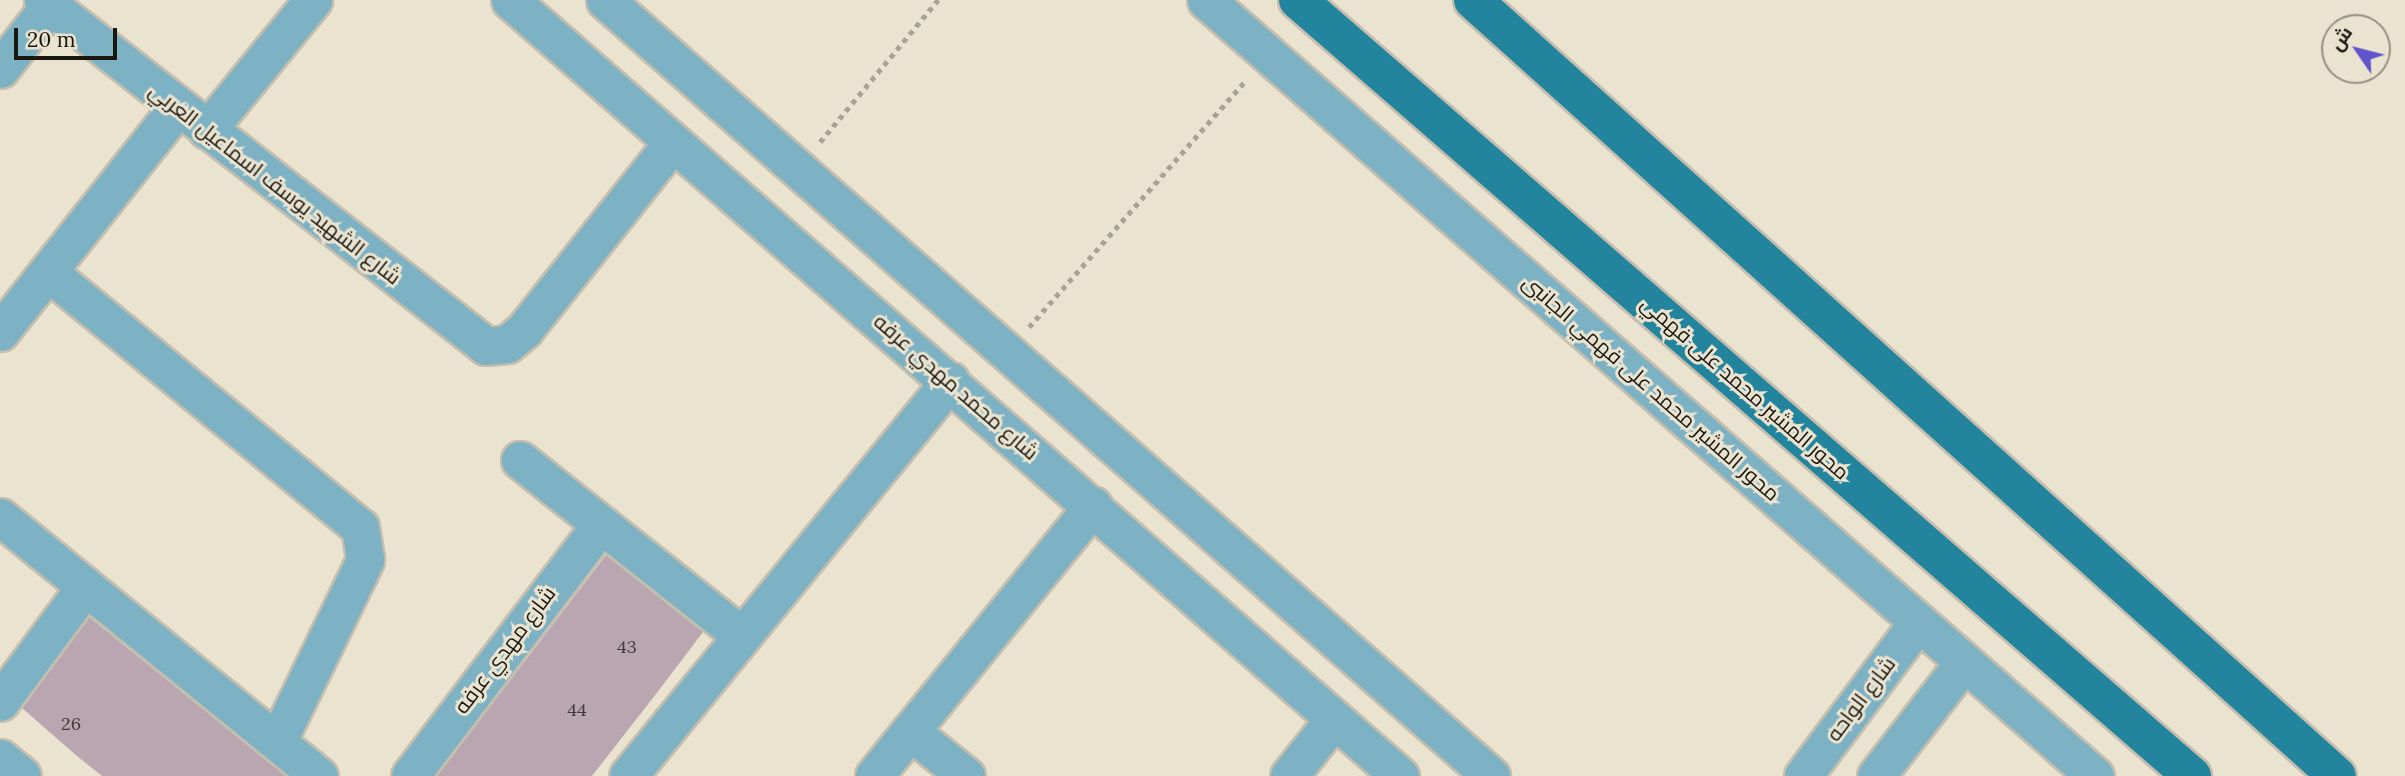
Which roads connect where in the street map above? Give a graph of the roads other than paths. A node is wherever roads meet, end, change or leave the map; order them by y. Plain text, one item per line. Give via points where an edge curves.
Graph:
1 (313, 0) edge
2 (510, 0) edge
3 (605, 0) edge
4 (1206, 0) edge
5 (1298, 0) edge
6 (1473, 0) edge
7 (46, 3) edge
8 (0, 69) edge
9 (178, 107) junction
10 (207, 130) junction
11 (672, 143) junction
12 (47, 272) junction
13 (0, 332) edge
14 (950, 381) junction
15 (520, 460) dead end
16 (1093, 506) junction
17 (0, 517) edge
18 (601, 524) junction
19 (85, 587) junction
20 (1919, 622) junction
21 (741, 635) junction
22 (1964, 662) junction
23 (0, 702) edge
24 (1334, 719) junction
25 (910, 731) junction
26 (277, 742) junction
27 (0, 758) edge
28 (22, 776) edge
29 (319, 776) edge
30 (410, 776) edge
31 (628, 776) edge
32 (874, 776) edge
33 (966, 776) edge
34 (1289, 776) edge
35 (1400, 776) edge
36 (1491, 776) edge
37 (1803, 776) edge
38 (1876, 776) edge
39 (2095, 776) edge
40 (2192, 776) edge
41 (2337, 776) edge

1 - 10 street
2 - 11 street, شارع محمد مهدي عرفه
3 - 36 street
4 - 20 street, محور المشير محمد على فهمي الجانبى
5 - 40 main road, محور المشير محمد على فهمي
6 - 41 main road
7 - 8 street
7 - 9 street, شارع الشهيد يوسف اسماعيل العربي
9 - 10 street, شارع الشهيد يوسف اسماعيل العربي
9 - 12 street
10 - 11 street, شارع الشهيد يوسف اسماعيل العربي via 475,342 496,346 516,338
11 - 14 street, شارع محمد مهدي عرفه
12 - 13 street
12 - 26 street via 360,527 365,560
14 - 16 street, شارع محمد مهدي عرفه
14 - 21 street
15 - 18 street
16 - 24 street, شارع محمد مهدي عرفه
16 - 25 street
17 - 19 street
18 - 21 street
18 - 30 street, شارع مهدي عرفه
19 - 23 street
19 - 26 street
20 - 22 street, محور المشير محمد على فهمي الجانبى
20 - 37 street, شارع الواحه
21 - 31 street
22 - 38 street
22 - 39 street, محور المشير محمد على فهمي الجانبى
24 - 34 street
24 - 35 street, شارع محمد مهدي عرفه
25 - 32 street
25 - 33 street
26 - 29 street
27 - 28 street

